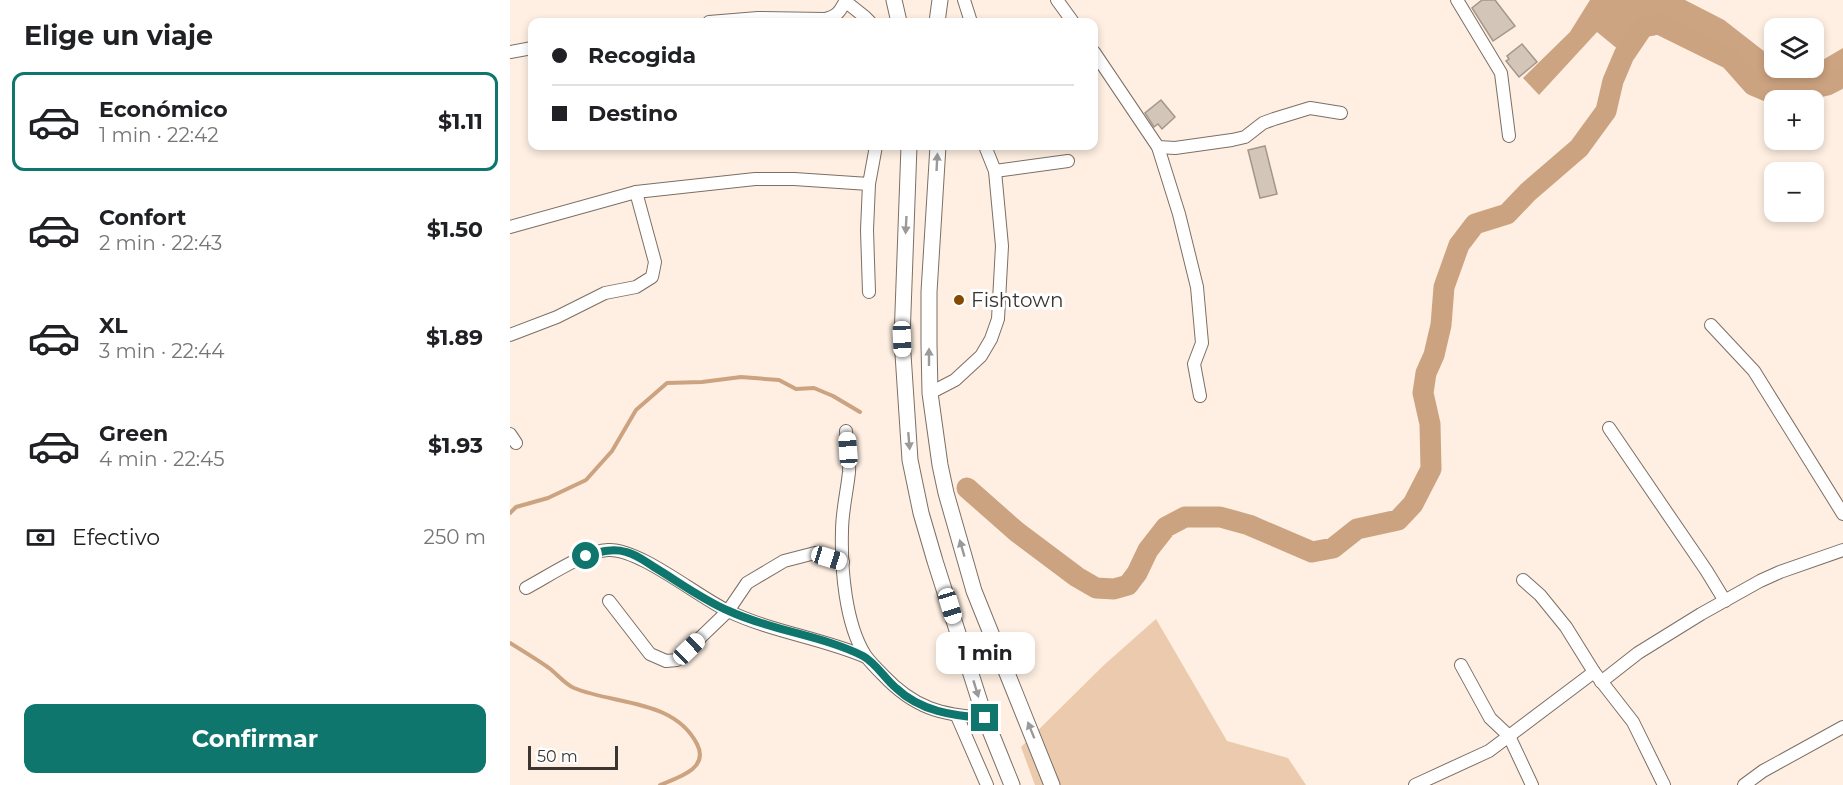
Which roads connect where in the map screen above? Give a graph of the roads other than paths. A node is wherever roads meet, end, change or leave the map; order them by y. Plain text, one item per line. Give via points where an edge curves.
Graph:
1 (846, 0) edge
2 (894, 0) edge
3 (940, 0) edge
4 (964, 0) edge
5 (1056, 0) edge
6 (1457, 0) edge
7 (830, 18) edge
8 (867, 18) edge
9 (899, 18) edge
10 (938, 18) edge
11 (969, 18) edge
12 (1070, 18) edge
13 (528, 49) edge
14 (510, 52) edge
15 (1098, 58) edge
16 (1341, 113) dead end
17 (1509, 136) dead end
18 (1158, 147) junction
19 (875, 150) edge
20 (909, 150) edge
21 (938, 150) edge
22 (987, 150) edge
23 (1068, 161) dead end
24 (995, 171) junction
25 (869, 184) junction
26 (636, 192) junction
27 (510, 227) edge
28 (869, 292) dead end
29 (1711, 325) dead end
30 (510, 335) edge
31 (930, 393) junction
32 (1200, 396) dead end
33 (1609, 428) dead end
34 (846, 431) dead end
35 (1843, 514) edge
36 (1843, 550) edge
37 (843, 562) junction
38 (1522, 580) dead end
39 (526, 588) dead end
40 (609, 601) dead end
41 (1725, 601) junction
42 (728, 611) junction
43 (866, 657) junction
44 (1461, 665) dead end
45 (1598, 677) junction
46 (957, 716) junction
47 (985, 718) junction
48 (1843, 727) edge
49 (1509, 736) junction
50 (987, 785) edge
51 (1012, 785) edge
52 (1052, 785) edge
53 (1415, 785) edge
54 (1532, 785) edge
55 (1664, 785) edge
56 (1744, 785) edge

1 - 7 street via 840,12
1 - 8 street
2 - 9 main road
3 - 10 main road
4 - 11 street
5 - 12 street
6 - 17 street via 1501,73
13 - 14 street
15 - 18 street
16 - 18 street via 1305,109 1263,123 1245,137
18 - 32 street via 1197,287 1202,343 1194,364
19 - 25 street
20 -> 47 main road via 902,339 910,460 921,513
31 -> 21 main road via 929,292
22 - 24 street
23 - 24 street
24 - 31 street via 1002,246 998,319 981,356 955,381
25 - 26 street via 755,179
25 - 28 street
26 - 27 street
26 - 30 street via 655,262 652,277 636,287 605,293
29 - 35 street via 1754,371
52 -> 31 main road via 974,591 946,493
33 - 41 street
34 - 37 street via 849,470 842,530
36 - 41 street via 1780,572
37 - 42 street via 815,553 784,561 747,583
37 - 43 street via 849,617
38 - 45 street via 1566,627
39 - 42 street via 586,556 607,550 628,552
40 - 42 street via 650,654 666,662 677,660
41 - 45 street
42 - 43 street
43 - 46 street via 907,697
44 - 49 street via 1490,718
45 - 49 street
45 - 55 street via 1633,722
46 - 47 street
46 - 50 street
47 - 51 main road
48 - 56 street
49 - 53 street via 1489,751
49 - 54 street

